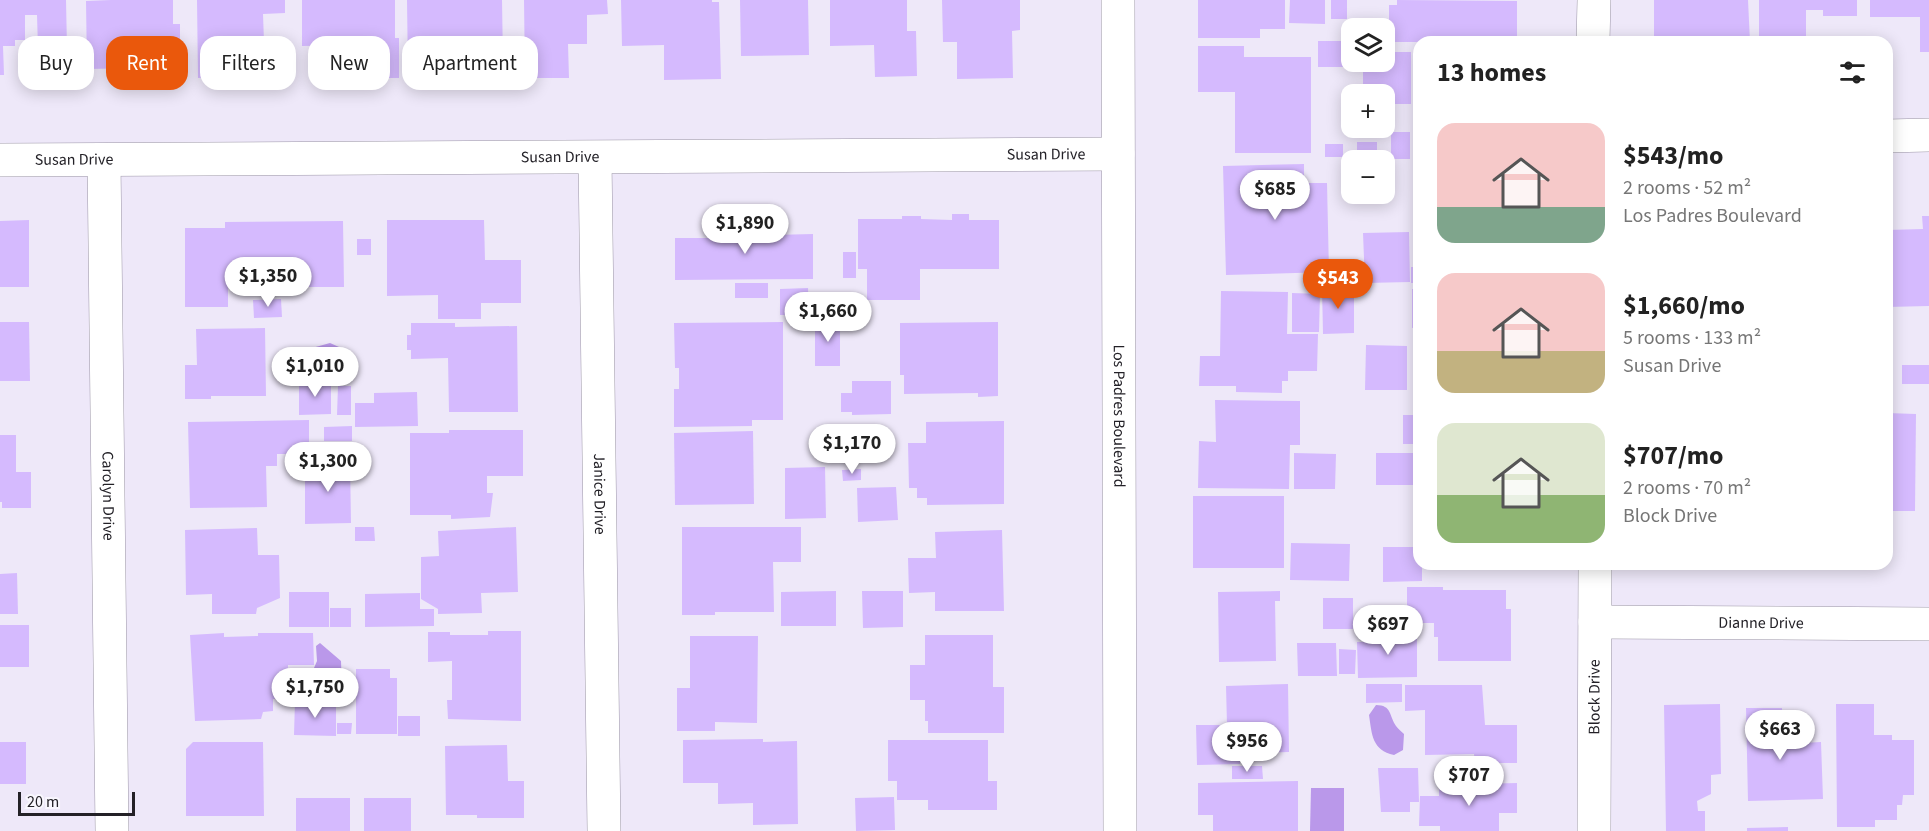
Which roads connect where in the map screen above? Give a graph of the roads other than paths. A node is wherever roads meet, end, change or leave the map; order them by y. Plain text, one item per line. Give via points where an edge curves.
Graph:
1 (1118, 0) edge
2 (1594, 0) edge
3 (1593, 36) edge
4 (1929, 135) edge
5 (1893, 136) edge
6 (1118, 154) junction
7 (595, 158) junction
8 (0, 160) edge
9 (104, 160) junction
10 (1594, 570) edge
11 (1595, 622) junction
12 (1929, 624) edge
13 (112, 831) edge
14 (604, 831) edge
15 (1120, 831) edge
16 (1594, 831) edge

1 - 6 street, Los Padres Boulevard
2 - 3 street
4 - 5 street
6 - 7 street, Susan Drive
6 - 15 street, Los Padres Boulevard
7 - 9 street, Susan Drive
7 - 14 street, Janice Drive
8 - 9 street, Susan Drive
9 - 13 street, Carolyn Drive
10 - 11 street, Block Drive
11 - 12 street, Dianne Drive
11 - 16 street, Block Drive

